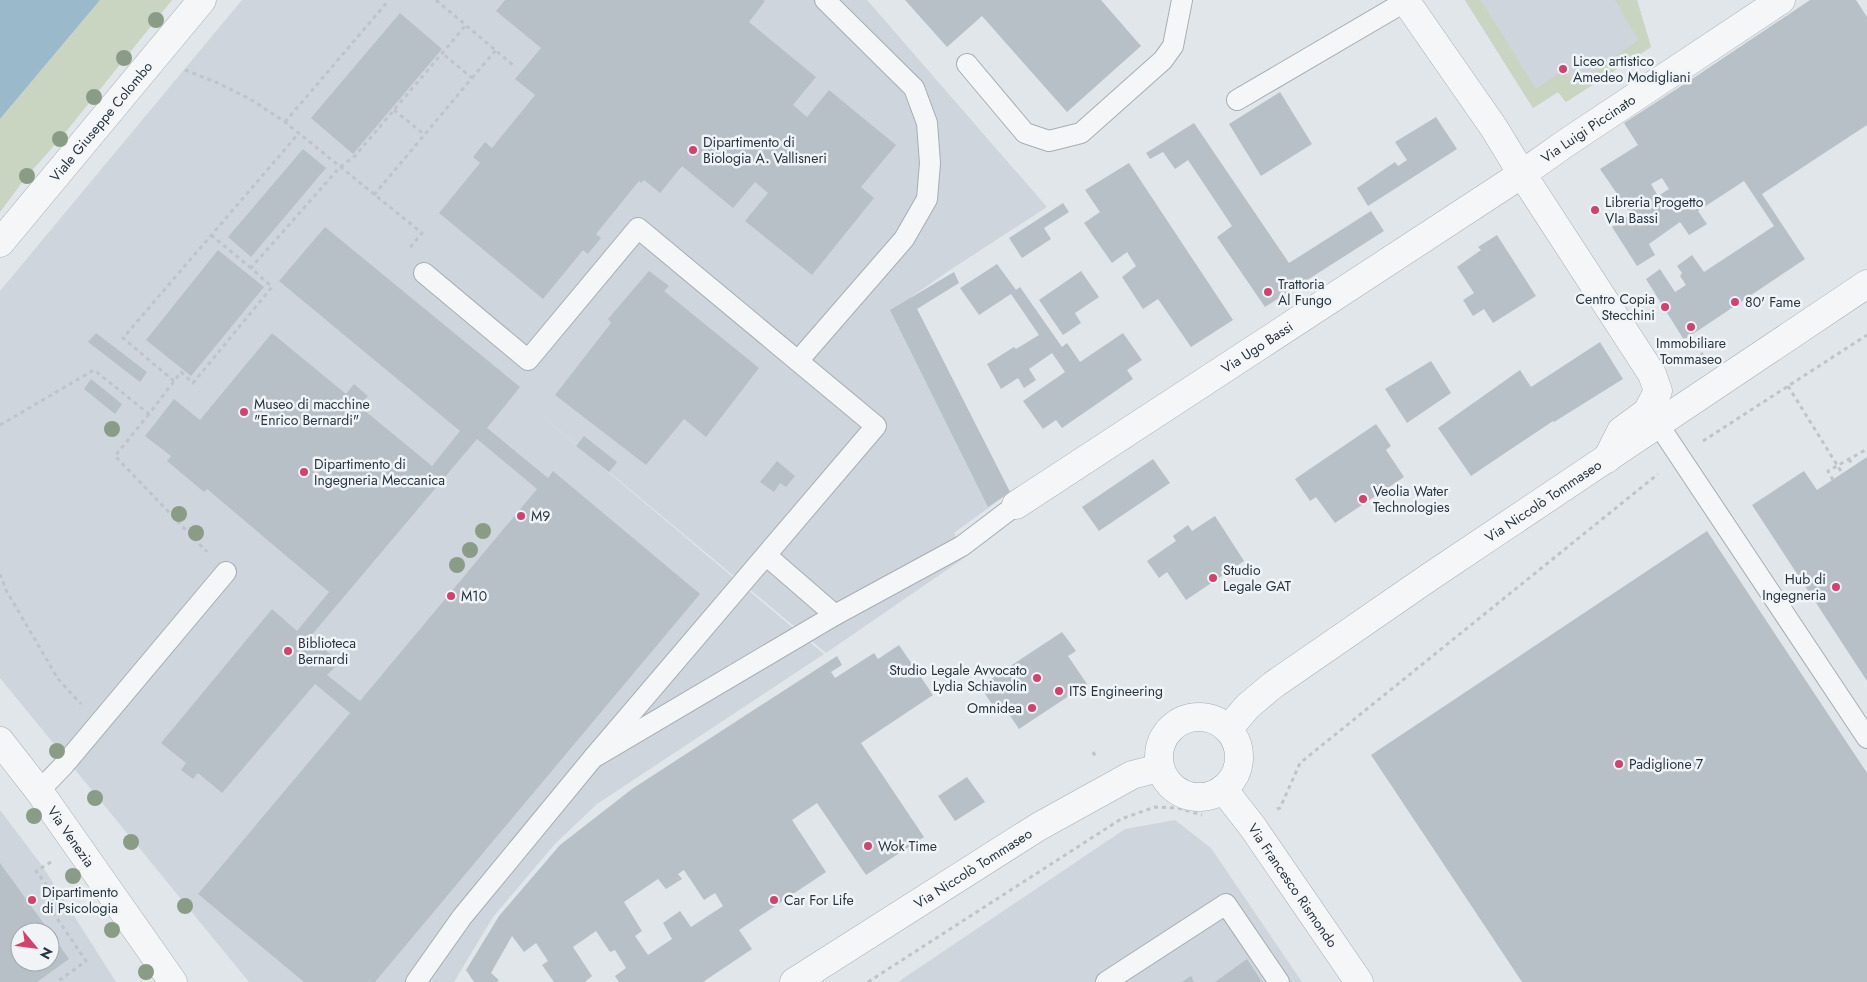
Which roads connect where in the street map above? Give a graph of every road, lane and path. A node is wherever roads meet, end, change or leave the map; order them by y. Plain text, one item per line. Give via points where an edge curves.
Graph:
1 (202, 0) edge
2 (389, 0) edge
3 (436, 0) edge
4 (827, 0) edge
5 (1182, 0) edge
6 (1781, 0) edge
7 (1406, 1) edge
8 (466, 25) junction
9 (162, 49) junction
10 (496, 50) junction
11 (442, 53) junction
12 (967, 64) dead end
13 (514, 65) dead end
14 (472, 78) junction
15 (1237, 100) dead end
16 (394, 110) junction
17 (285, 122) junction
18 (299, 133) junction
19 (425, 135) junction
20 (340, 167) junction
21 (1522, 174) junction
22 (374, 195) junction
23 (211, 235) junction
24 (0, 243) edge
25 (251, 268) junction
26 (424, 273) joint
27 (1866, 289) edge
28 (1867, 334) edge
29 (798, 361) junction
30 (174, 381) junction
31 (1788, 386) junction
32 (149, 414) junction
33 (1658, 424) junction
34 (0, 425) edge
35 (1867, 449) edge
36 (1679, 457) junction
37 (1607, 459) junction
38 (1849, 459) junction
39 (1838, 466) junction
40 (1853, 466) dead end
41 (1842, 474) dead end
42 (1832, 480) dead end
43 (1016, 505) joint
44 (767, 556) junction
45 (226, 572) joint
46 (0, 574) edge
47 (835, 615) junction
48 (99, 722) junction
49 (1228, 729) junction
50 (1867, 738) edge
51 (0, 741) edge
52 (593, 758) junction
53 (1159, 768) junction
54 (1224, 789) junction
55 (39, 791) junction
56 (1280, 808) dead end
57 (1204, 815) dead end
58 (76, 843) junction
59 (57, 982) edge
60 (173, 982) edge
61 (416, 982) edge
62 (794, 982) edge
63 (868, 982) edge
64 (1106, 982) edge
65 (1279, 982) edge
66 (1359, 982) edge

1 - 9 street, Viale Giuseppe Colombo
2 - 17 path
3 - 8 path
4 - 29 lane via 914,88 927,122 930,163 927,198 904,239
5 - 12 lane via 1172,46 1163,60 1080,133 1049,141 1025,133
6 - 21 street, Via Luigi Piccinato
7 - 15 lane
7 - 21 street
8 - 10 path
8 - 11 path
9 - 17 path via 184,70 250,99
9 - 24 street, Viale Giuseppe Colombo
10 - 13 path
10 - 14 path
11 - 14 path
11 - 16 path
14 - 19 path
16 - 19 path
16 - 20 path via 355,156
17 - 18 path
18 - 20 path
18 - 23 path
19 - 22 path
20 - 22 path
20 - 25 path
21 - 37 street via 1652,374 1658,390 1647,412 1621,431
21 - 43 street, Via Ugo Bassi
22 - 26 path via 422,233 404,254
23 - 25 path
23 - 30 path via 123,338
25 - 30 path via 272,287 193,383 181,372
26 - 29 lane via 528,360 638,228
27 - 33 street, Via Niccolò Tommaseo
28 - 31 path
29 - 44 lane via 876,426
30 - 32 path
31 - 36 path
31 - 39 path
32 - 34 path via 94,370
32 - 45 path via 115,456
33 - 36 lane
33 - 37 street, Via Niccolò Tommaseo
35 - 38 path
36 - 50 lane
36 - 56 path via 1300,763
37 - 49 street, Via Niccolò Tommaseo via 1273,685
38 - 39 path
38 - 40 path
39 - 41 path
39 - 42 path via 1828,472
43 - 47 lane via 962,546
44 - 47 lane
44 - 52 lane
45 - 48 lane
46 - 48 path via 58,679
47 - 52 lane
48 - 55 lane
49 - 53 street via 1204,717 1191,717 1179,722 1161,741
49 - 54 street via 1238,749 1239,760 1237,771
51 - 55 street, Via Venezia
52 - 61 lane via 462,917
53 - 54 street via 1171,787 1180,794 1202,797
53 - 62 street, Via Niccolò Tommaseo via 1119,781 1038,827
54 - 66 street, Via Francesco Rismondo
55 - 58 street, Via Venezia
57 - 63 path via 1155,806 1121,819
58 - 59 path via 36,871 57,899 48,905 86,961
58 - 60 street, Via Venezia
64 - 65 lane via 1226,904

